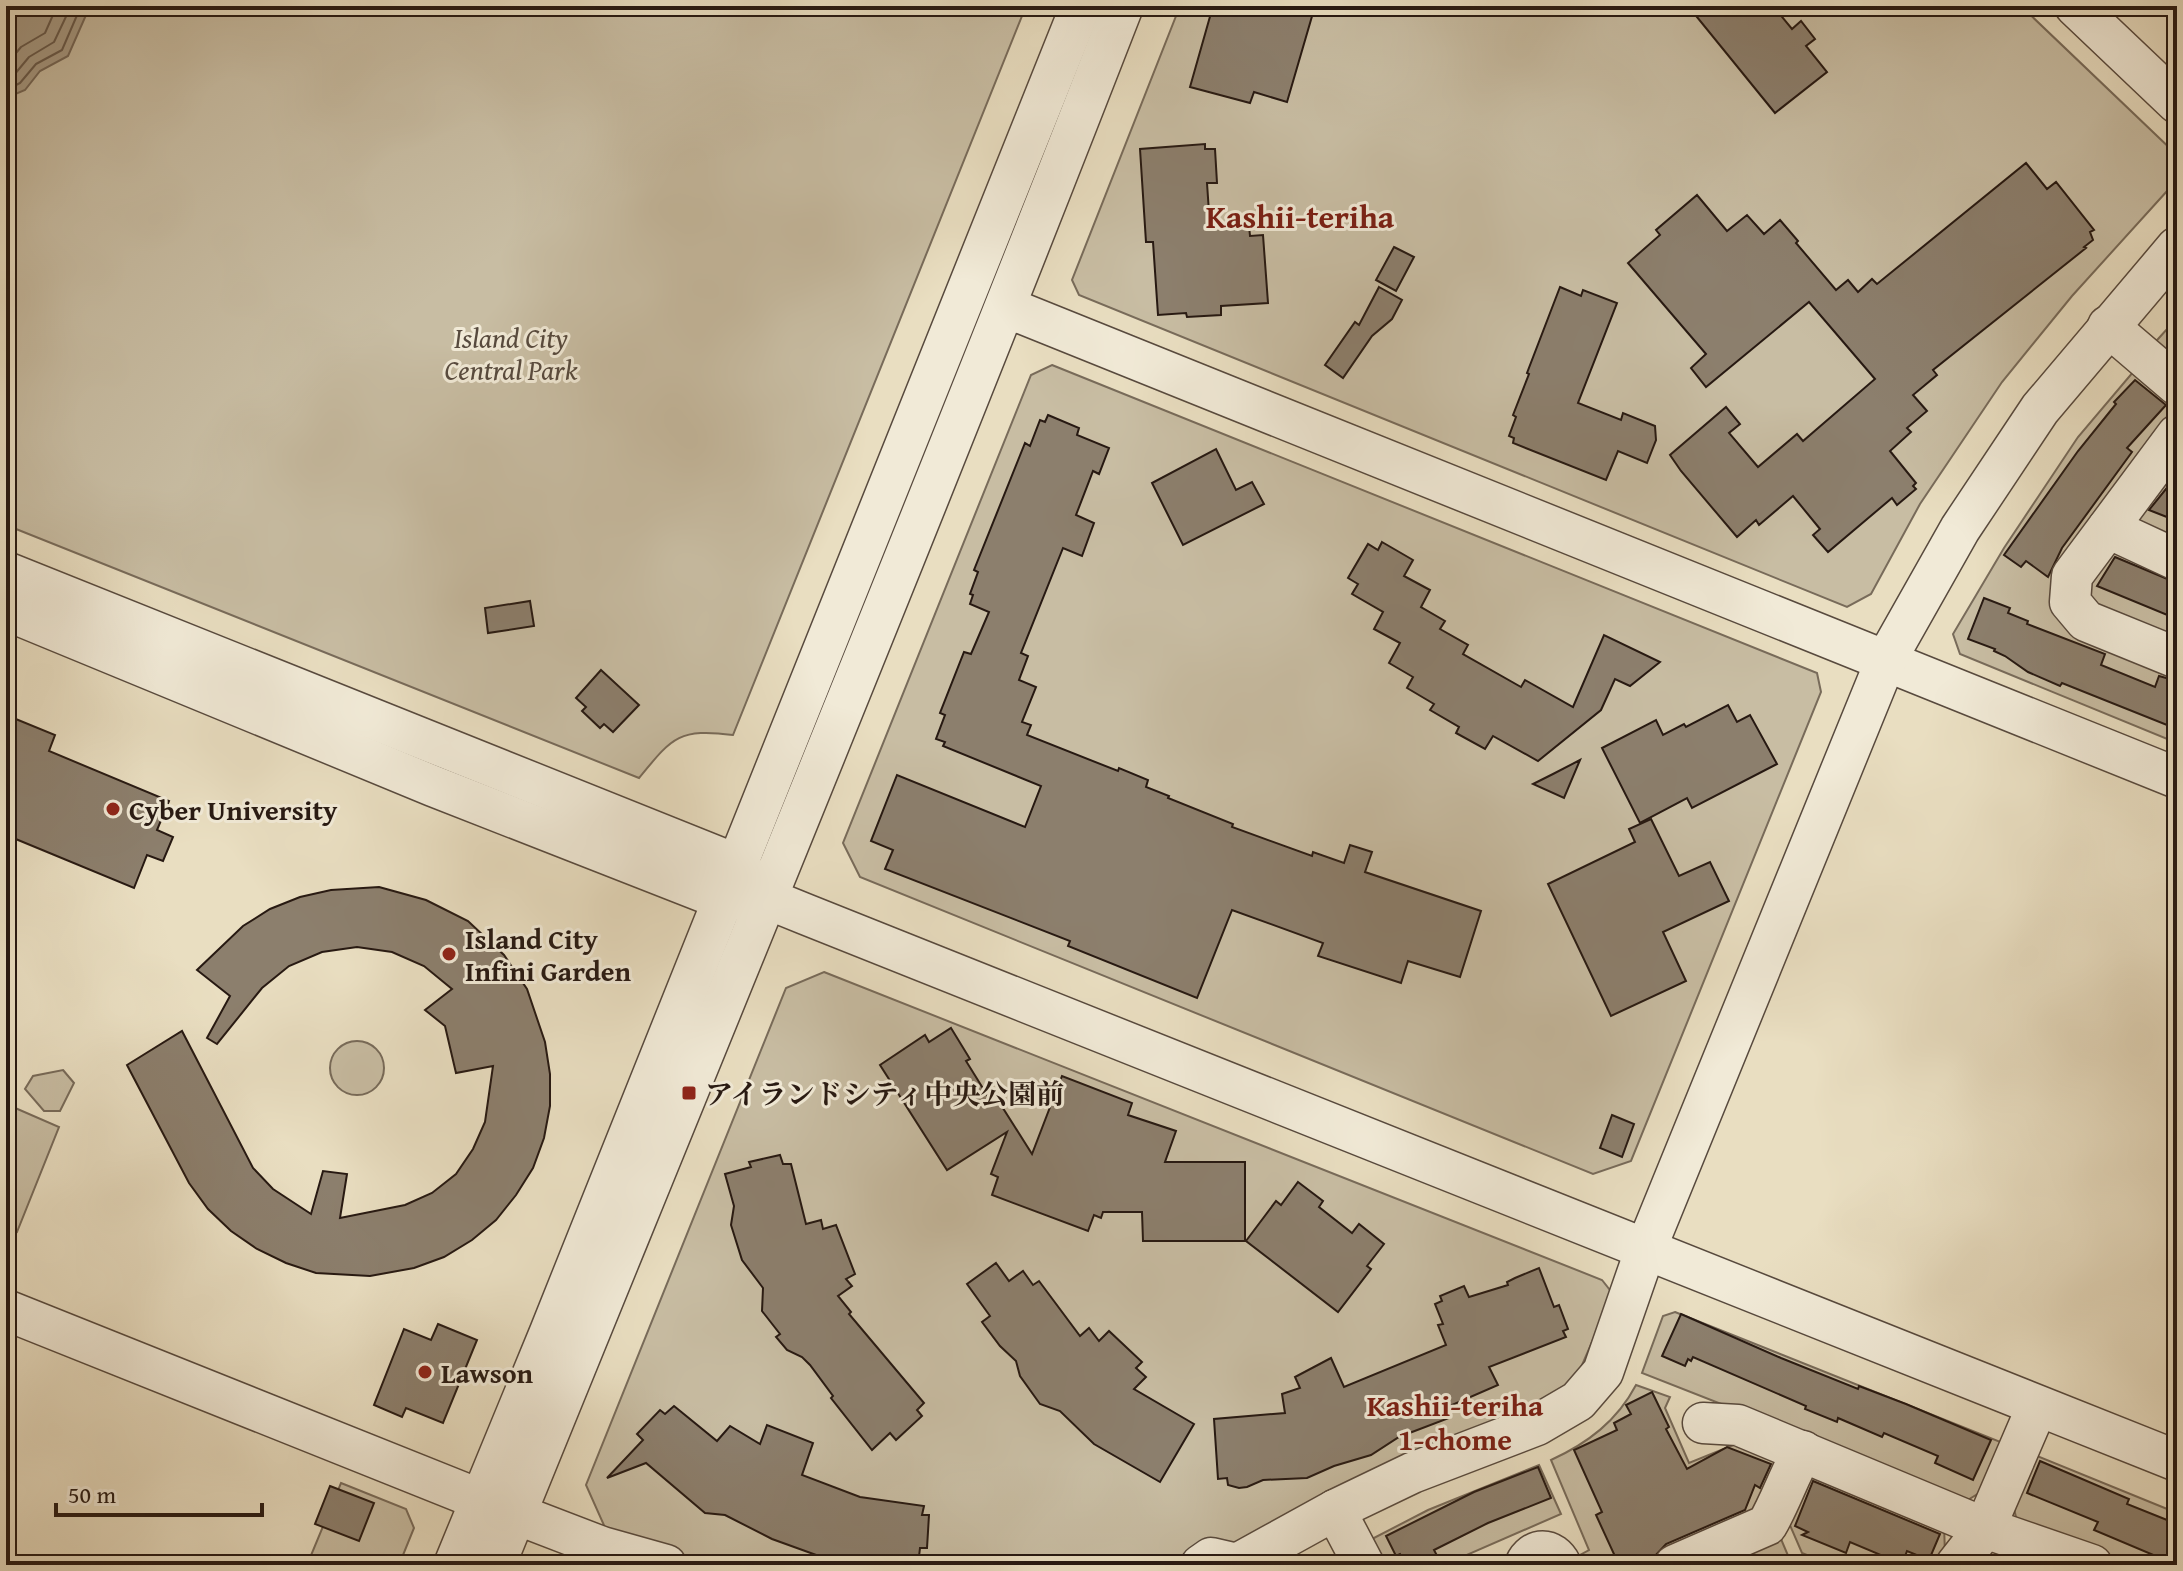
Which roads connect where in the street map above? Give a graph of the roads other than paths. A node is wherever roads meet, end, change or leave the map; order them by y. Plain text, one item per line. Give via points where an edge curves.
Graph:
1 (1081, 6) edge
2 (1123, 6) edge
3 (2075, 6) edge
4 (2177, 103) edge
5 (2177, 247) edge
6 (1006, 307) junction
7 (2108, 326) junction
8 (2177, 385) edge
9 (2177, 435) edge
10 (2108, 528) junction
11 (2177, 560) edge
12 (6, 572) edge
13 (6, 610) edge
14 (2177, 658) edge
15 (1886, 660) junction
16 (2177, 778) edge
17 (731, 882) junction
18 (768, 899) junction
19 (1645, 1251) junction
20 (6, 1310) edge
21 (2037, 1407) junction
22 (1703, 1423) dead end
23 (1803, 1451) junction
24 (2177, 1461) edge
25 (498, 1507) junction
26 (1335, 1510) junction
27 (1985, 1528) junction
28 (454, 1565) edge
29 (495, 1565) edge
30 (666, 1565) edge
31 (1225, 1565) edge
32 (1364, 1565) edge
33 (1525, 1565) edge
34 (1561, 1565) edge
35 (1675, 1565) edge
36 (1956, 1565) edge
37 (2092, 1565) edge

1 - 17 street
2 - 6 street
3 - 4 street
5 - 7 street
6 - 15 street
6 - 18 street
7 - 8 street
7 - 15 street via 2040,409 1960,529
9 - 10 street
10 - 11 street
10 - 14 street via 2072,576 2070,602 2086,621
12 - 17 street
13 - 17 street via 433,786
15 - 16 street
15 - 19 street
17 - 18 street
17 - 25 street
18 - 19 street
18 - 25 street
19 - 21 street
19 - 26 street via 1603,1372 1578,1401 1537,1425 1412,1473
20 - 25 street
21 - 24 street
21 - 27 street
22 - 23 street via 1738,1425
23 - 27 street
23 - 35 street via 1767,1525
25 - 28 street
25 - 29 street
25 - 30 street
26 - 31 street
26 - 32 street
27 - 36 street
27 - 37 street
33 - 34 street via 1532,1554 1543,1551 1554,1554

